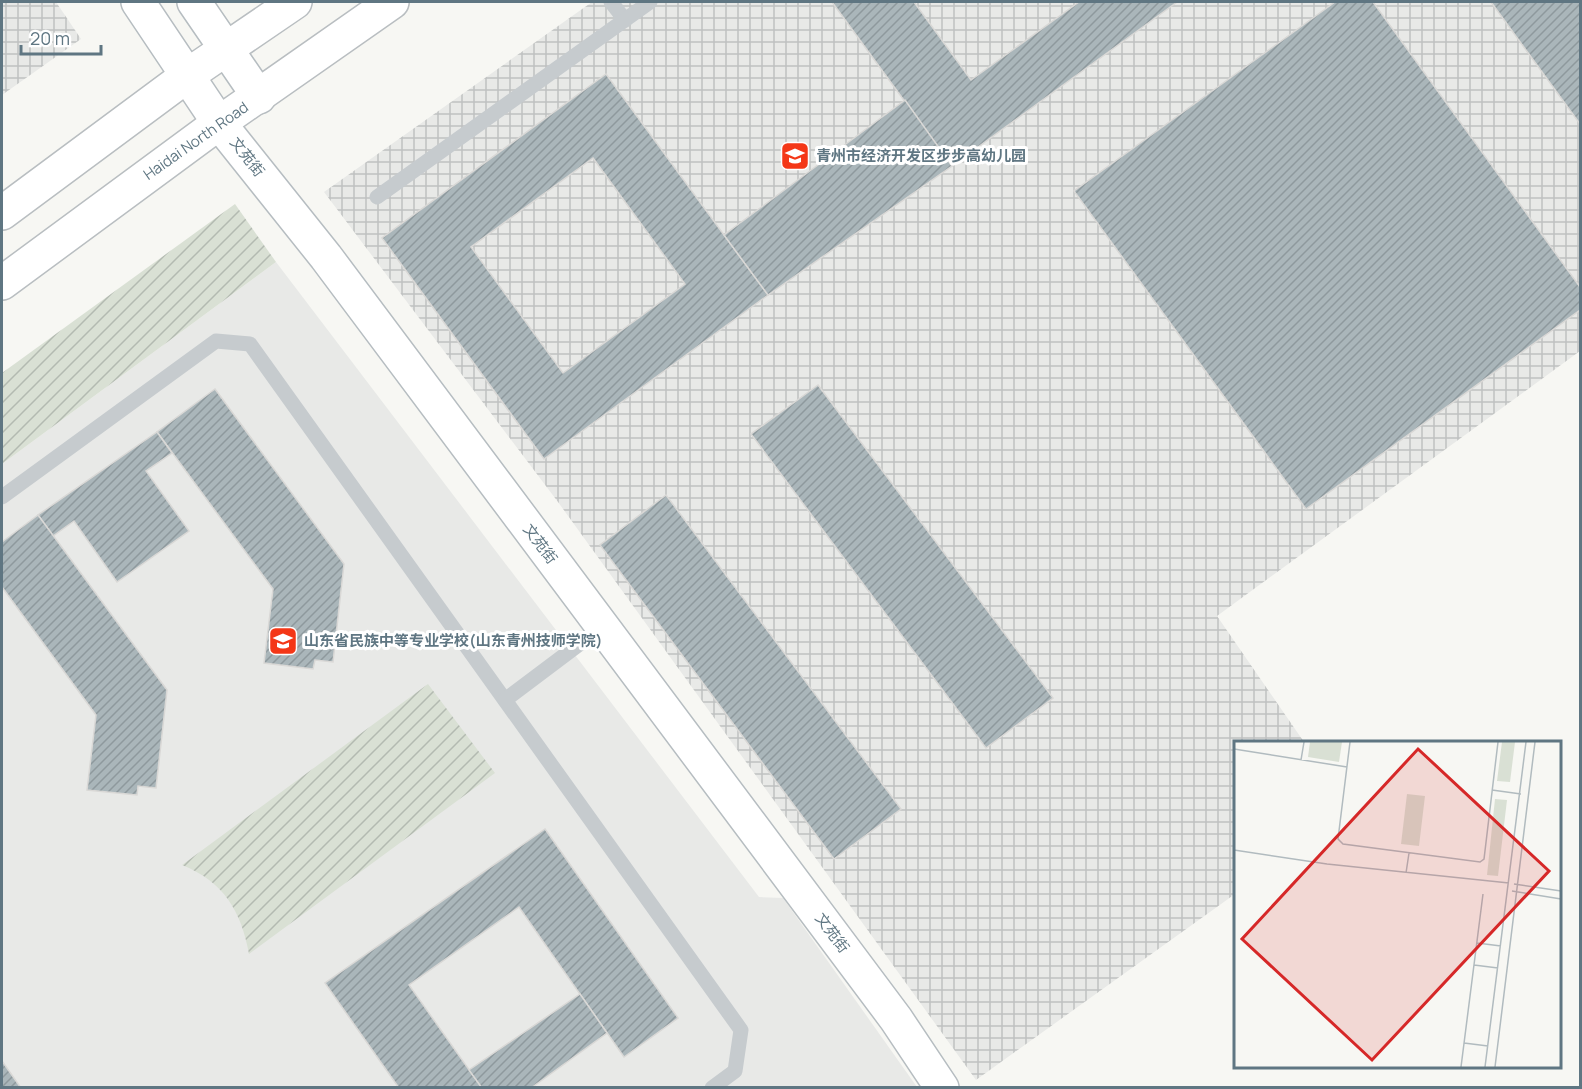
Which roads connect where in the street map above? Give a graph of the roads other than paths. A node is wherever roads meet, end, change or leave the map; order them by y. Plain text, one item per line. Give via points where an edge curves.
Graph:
1 (138, 2) edge
2 (194, 2) edge
3 (295, 2) edge
4 (392, 2) edge
5 (611, 2) edge
6 (650, 2) edge
7 (625, 20) junction
8 (228, 50) junction
9 (188, 75) junction
10 (259, 97) junction
11 (219, 123) junction
12 (378, 197) dead end
13 (2, 213) edge
14 (2, 283) edge
15 (2, 497) edge
16 (602, 627) junction
17 (505, 700) junction
18 (712, 1088) edge
19 (942, 1088) edge

1 - 9 street, 文苑街
2 - 8 street
3 - 8 street
4 - 10 street, Haidai North Road
5 - 7 lane
6 - 7 lane
7 - 12 lane
8 - 9 street
8 - 10 street
9 - 11 street, 文苑街
9 - 13 street
10 - 11 street, Haidai North Road
11 - 14 street, Haidai North Road
11 - 16 street, 文苑街 via 326,257
15 - 17 lane via 216,341 250,344
16 - 17 lane
16 - 19 street, 文苑街 via 889,1010
17 - 18 lane via 741,1030 735,1071

